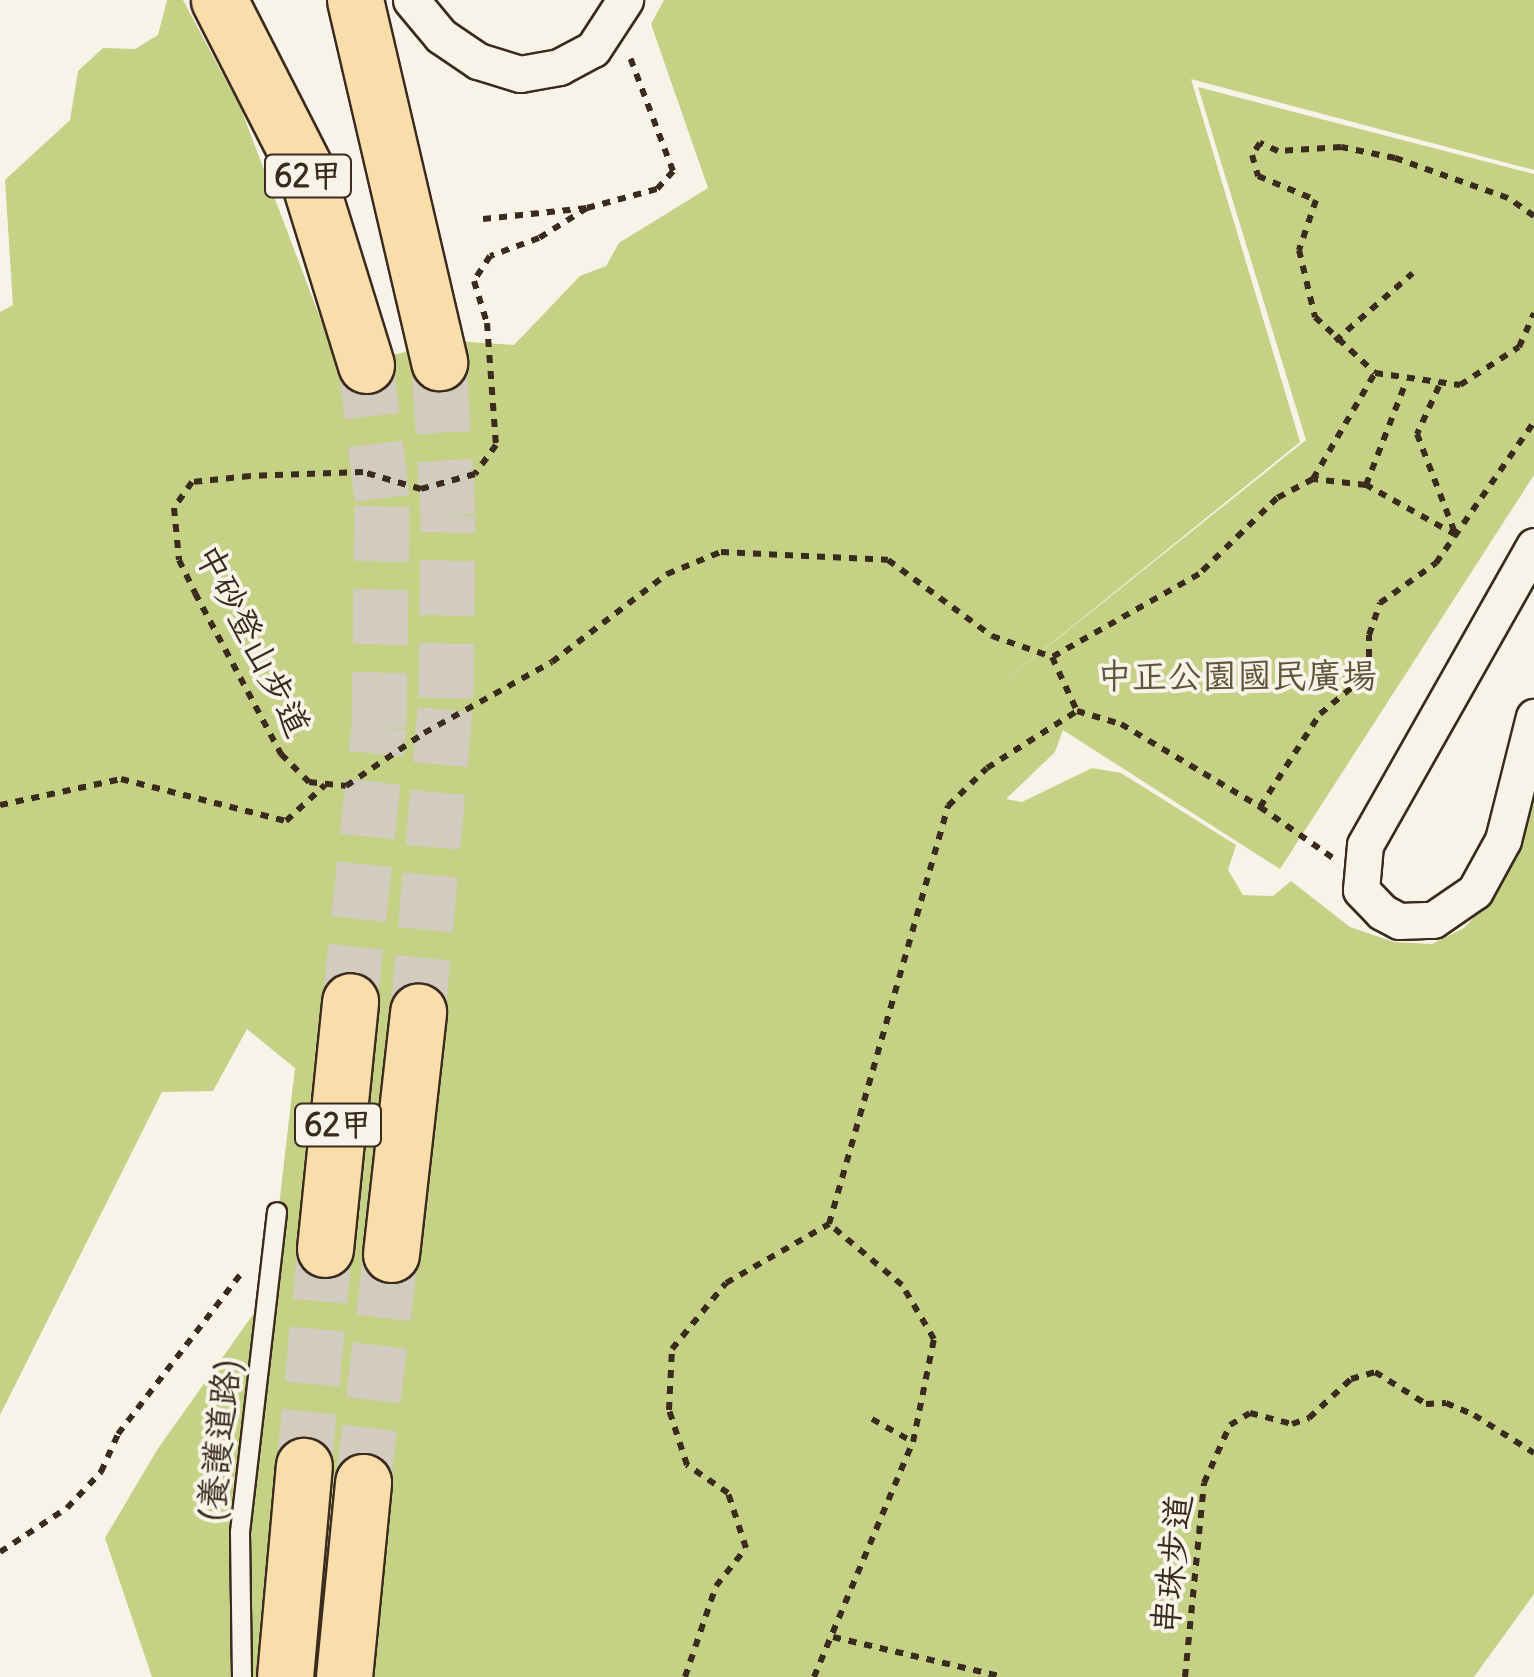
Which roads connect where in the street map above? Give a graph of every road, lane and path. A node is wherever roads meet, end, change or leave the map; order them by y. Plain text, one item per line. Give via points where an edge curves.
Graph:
1 (219, 0) edge
2 (356, 0) edge
3 (411, 0) edge
4 (621, 9) edge
5 (587, 208) junction
6 (1534, 216) edge
7 (483, 219) dead end
8 (1413, 273) dead end
9 (1534, 313) edge
10 (1336, 340) junction
11 (439, 362) tunnel mouth
12 (366, 365) tunnel mouth
13 (1375, 373) junction
14 (1406, 382) junction
15 (1439, 386) junction
16 (1534, 422) edge
17 (1313, 478) junction
18 (1366, 484) junction
19 (1456, 534) junction
20 (1534, 546) edge
21 (1052, 657) junction
22 (1077, 711) junction
23 (1534, 717) edge
24 (326, 784) junction
25 (0, 804) edge
26 (1260, 807) junction
27 (1359, 876) junction
28 (350, 1001) tunnel mouth
29 (418, 1012) tunnel mouth
30 (276, 1212) dead end
31 (829, 1224) junction
32 (325, 1249) tunnel mouth
33 (391, 1254) tunnel mouth
34 (249, 1255) dead end
35 (872, 1419) dead end
36 (913, 1442) junction
37 (1534, 1453) edge
38 (304, 1466) tunnel mouth
39 (364, 1482) tunnel mouth
40 (0, 1552) edge
41 (832, 1637) junction
42 (242, 1677) edge
43 (285, 1677) edge
44 (344, 1677) edge
45 (685, 1677) edge
46 (814, 1677) edge
47 (1004, 1677) edge
48 (1185, 1677) edge

1 - 12 highway, 62甲 via 306,171
2 - 11 highway, 62甲
3 - 4 street via 441,36 478,60 520,74 559,68 593,49
4 - 5 path via 673,171 657,189
5 - 7 path
5 - 24 path, 中砂登山步道 via 539,238 490,256 474,281 488,322 496,445 475,474 421,489 363,472 192,482 174,508 179,560 280,754 309,782
6 - 10 path via 1508,198 1395,158 1260,143 1252,155 1258,176 1316,200 1299,250 1315,317
8 - 10 path
9 - 15 path via 1519,347 1492,368 1460,385
10 - 13 path
13 - 14 path
13 - 17 path
14 - 15 path
14 - 18 path
15 - 19 path via 1416,434
16 - 19 path
17 - 18 path
17 - 21 path via 1277,498 1199,574
18 - 19 path
19 - 26 path via 1436,564 1380,602 1369,635 1369,673 1320,714
20 - 27 street via 1380,812
21 - 22 path
21 - 24 path via 992,636 888,560 721,552 666,574 552,662 424,733 346,786
22 - 26 path via 1121,724
22 - 31 path via 987,768 948,806
23 - 27 street via 1503,840 1475,891 1433,920 1414,923 1382,912
24 - 25 path via 286,821 121,779
26 - 27 path
28 - 32 highway, 62甲
29 - 33 highway, 62甲
30 - 42 lane, (養護道路) via 240,1532
31 - 36 path via 902,1285 934,1338
31 - 45 path via 726,1283 672,1349 669,1410 688,1466 728,1493 746,1548 716,1586
34 - 40 path via 243,1273 160,1388 118,1434 101,1472 67,1508
35 - 36 path
36 - 41 path
37 - 48 path, 串珠步道 via 1474,1415 1405,1392 1375,1372 1351,1379 1310,1418 1292,1424 1250,1413 1230,1425 1204,1483
38 - 43 highway
39 - 44 highway
41 - 46 path
41 - 47 path

